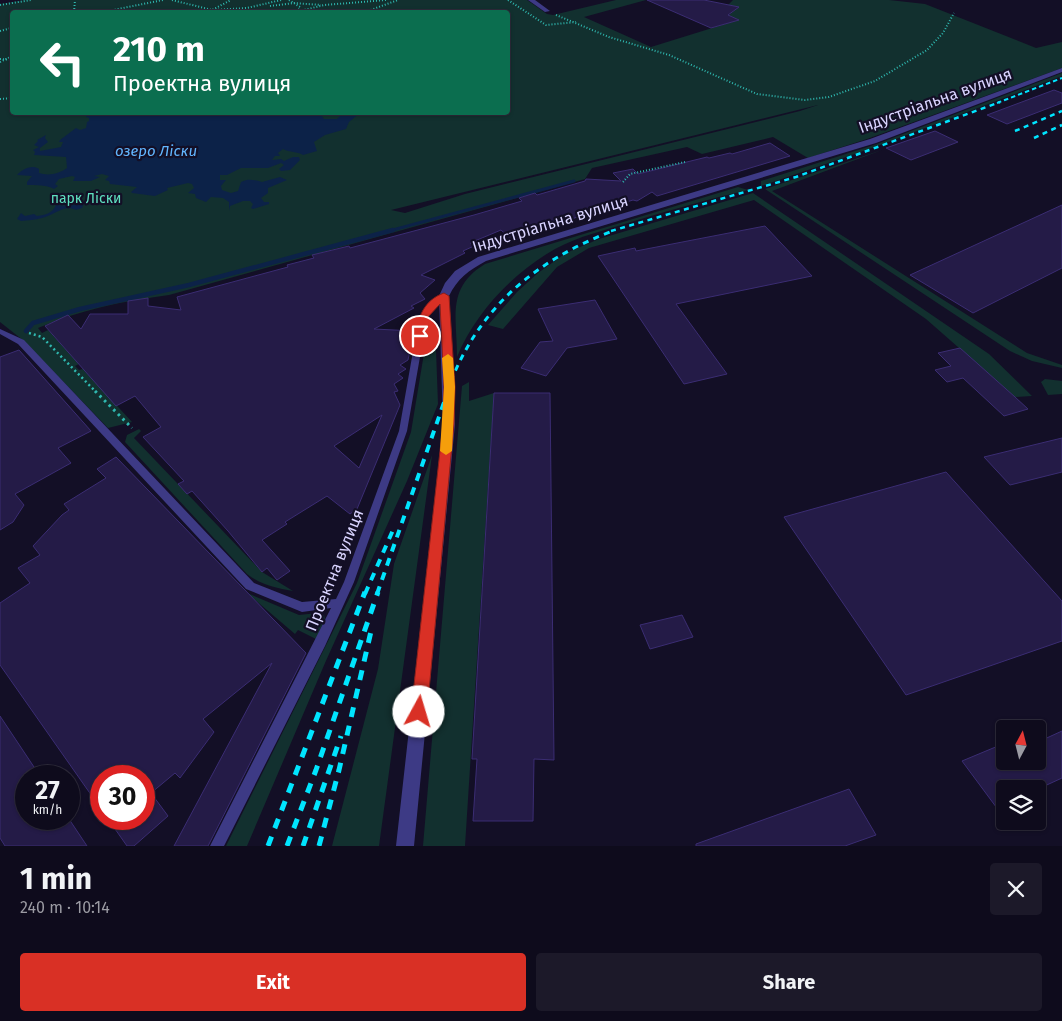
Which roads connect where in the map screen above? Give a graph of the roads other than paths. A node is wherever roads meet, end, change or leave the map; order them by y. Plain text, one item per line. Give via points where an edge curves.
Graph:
1 (531, 0) edge
2 (549, 12) road end
3 (1062, 70) edge
4 (444, 296) junction
5 (0, 331) edge
6 (338, 603) junction
7 (217, 846) edge
8 (405, 846) edge

1 - 2 street
3 - 4 street, Індустріальна вулиця via 873,141 482,259 461,269 449,282
4 - 6 lane, Проектна вулиця via 432,304 423,317 403,431 349,582
4 - 8 street via 449,424
5 - 6 lane via 21,342 250,586 302,607
6 - 7 lane, Проектна вулиця

